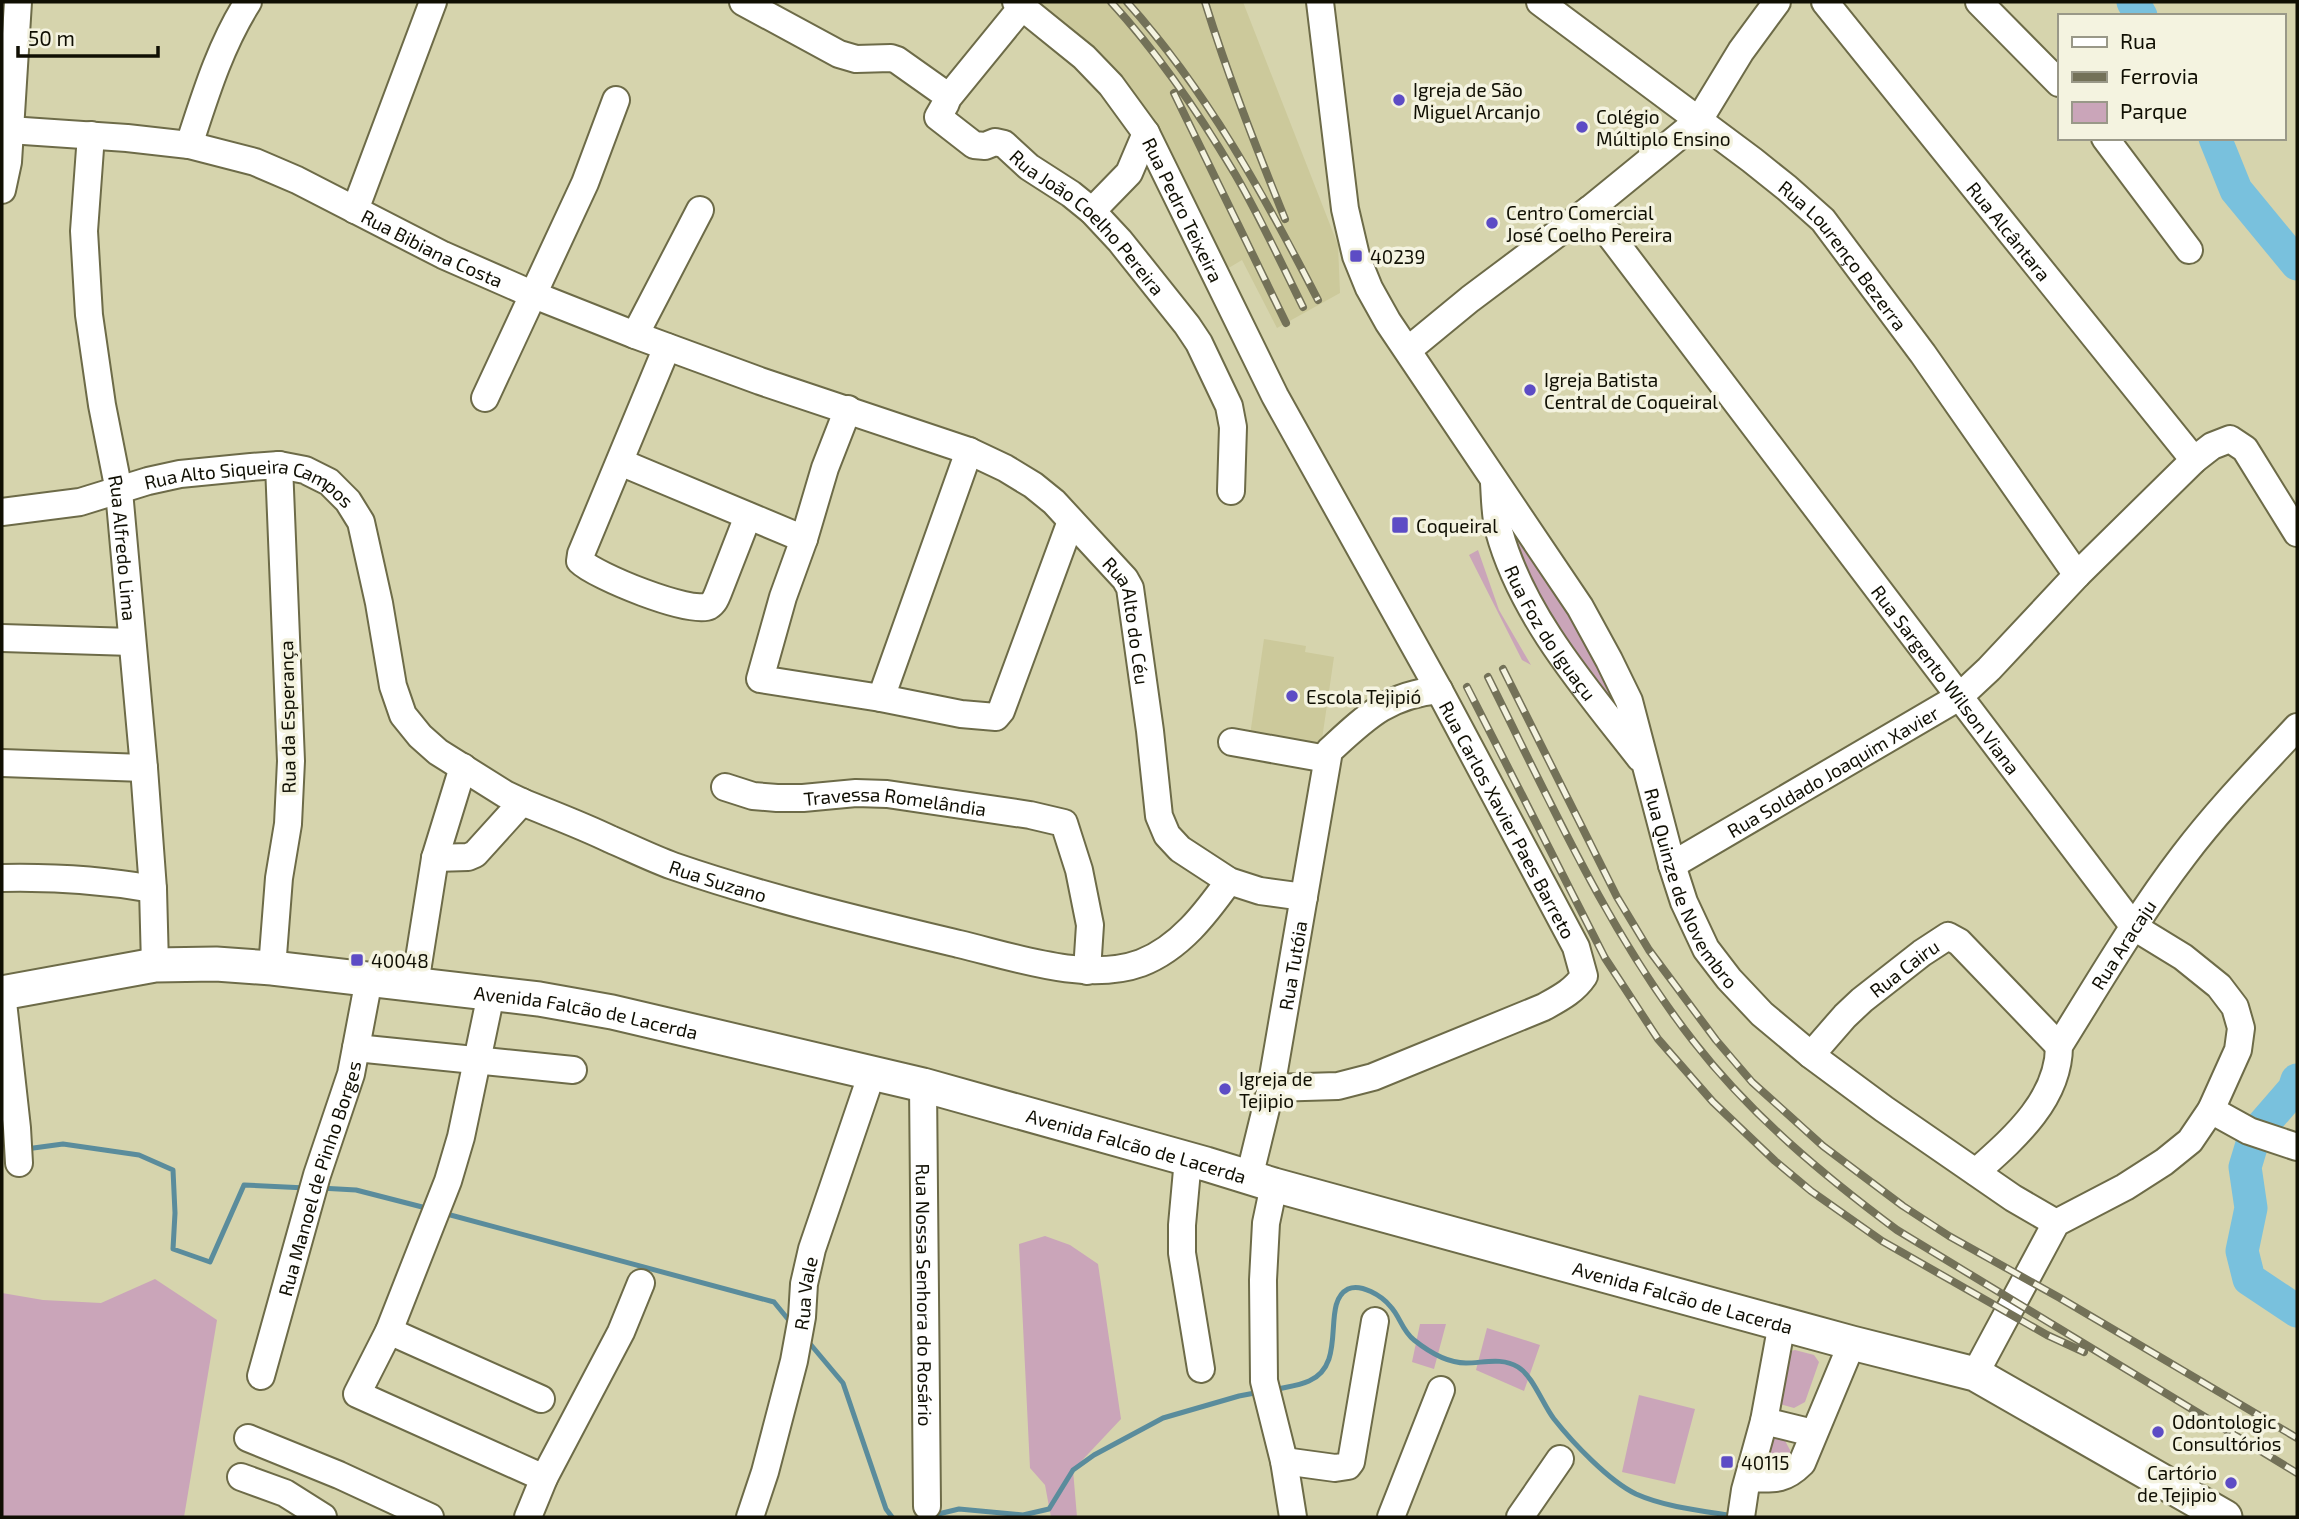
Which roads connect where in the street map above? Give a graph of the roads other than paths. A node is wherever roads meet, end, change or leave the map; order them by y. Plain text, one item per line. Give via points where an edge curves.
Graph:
1 (18, 2) edge
2 (247, 2) edge
3 (433, 2) edge
4 (743, 2) edge
5 (1320, 2) edge
6 (1540, 2) edge
7 (1777, 2) edge
8 (1825, 2) edge
9 (1979, 2) edge
10 (1019, 4) edge
11 (2058, 82) edge
12 (616, 100) dead end
13 (947, 100) junction
14 (1699, 120) junction
15 (9, 130) junction
16 (1146, 133) junction
17 (91, 135) junction
18 (2106, 140) edge
19 (189, 145) junction
20 (2, 190) edge
21 (1590, 209) junction
22 (699, 210) dead end
23 (355, 211) junction
24 (1091, 211) junction
25 (2189, 250) dead end
26 (534, 295) junction
27 (635, 335) junction
28 (667, 347) junction
29 (1408, 350) junction
30 (485, 398) dead end
31 (848, 409) junction
32 (969, 451) junction
33 (2194, 460) junction
34 (620, 462) junction
35 (279, 466) junction
36 (1493, 481) junction
37 (119, 491) junction
38 (1231, 491) dead end
39 (2, 512) edge
40 (748, 516) junction
41 (1070, 521) junction
42 (361, 522) joint
43 (2297, 533) edge
44 (804, 539) junction
45 (2077, 575) junction
46 (1385, 595) joint
47 (2, 638) edge
48 (132, 642) junction
49 (1439, 690) junction
50 (1959, 697) junction
51 (881, 698) junction
52 (2297, 727) edge
53 (1233, 742) dead end
54 (1328, 755) junction
55 (2, 763) edge
56 (463, 767) junction
57 (1647, 767) junction
58 (144, 768) junction
59 (725, 787) dead end
60 (522, 802) junction
61 (435, 858) junction
62 (1672, 865) junction
63 (2, 878) edge
64 (1229, 881) junction
65 (153, 889) junction
66 (1304, 897) junction
67 (2134, 927) junction
68 (155, 965) junction
69 (272, 968) junction
70 (1087, 971) junction
71 (369, 979) junction
72 (415, 984) junction
73 (2, 993) edge
74 (491, 994) junction
75 (2059, 1046) junction
76 (356, 1048) junction
77 (1811, 1055) junction
78 (475, 1062) junction
79 (573, 1070) dead end
80 (872, 1073) junction
81 (923, 1085) junction
82 (1271, 1088) junction
83 (2211, 1110) junction
84 (2297, 1147) edge
85 (1188, 1159) junction
86 (19, 1163) dead end
87 (1976, 1172) junction
88 (1262, 1182) junction
89 (2056, 1223) junction
90 (640, 1283) dead end
91 (1375, 1321) dead end
92 (1782, 1323) junction
93 (389, 1331) junction
94 (1852, 1343) junction
95 (1201, 1369) dead end
96 (1975, 1374) junction
97 (261, 1376) dead end
98 (1441, 1390) dead end
99 (541, 1399) dead end
100 (1764, 1420) junction
101 (1813, 1433) junction
102 (248, 1438) dead end
103 (1560, 1459) dead end
104 (1284, 1461) junction
105 (241, 1477) dead end
106 (544, 1478) junction
107 (1747, 1484) junction
108 (927, 1506) dead end
109 (323, 1517) edge
110 (430, 1517) edge
111 (528, 1517) edge
112 (750, 1517) edge
113 (1293, 1517) edge
114 (1391, 1517) edge
115 (1520, 1517) edge
116 (1741, 1517) edge
117 (2225, 1517) edge

1 - 15 street
2 - 19 street via 221,53
3 - 23 street
4 - 13 street via 839,54 897,60
5 - 29 street, Rua Quinze de Novembro via 1345,209 1356,256 1369,288
6 - 14 street, Rua Lourenço Bezerra
7 - 14 street
8 - 33 street, Rua Alcântara
9 - 11 street
10 - 13 street
10 - 16 street, Rua Pedro Teixeira via 1084,57
12 - 26 street via 585,183
13 - 24 street, Rua João Coelho Pereira via 938,117 968,142 980,147 1004,144
14 - 21 street
14 - 45 street, Rua Lourenço Bezerra via 1823,220
15 - 17 street, Rua Bibiana Costa
15 - 20 street
16 - 24 street via 1129,173
16 - 46 street, Rua Pedro Teixeira via 1253,353
17 - 19 street, Rua Bibiana Costa
17 - 37 street, Rua Alfredo Lima via 85,201 89,315
18 - 25 street
19 - 23 street, Rua Bibiana Costa via 256,162
21 - 29 street
21 - 50 street, Rua Sargento Wilson Viana
22 - 27 street
23 - 26 street, Rua Bibiana Costa
24 - 38 street, Rua João Coelho Pereira via 1187,325 1213,372 1233,427
26 - 27 street, Rua Bibiana Costa
26 - 30 street
27 - 28 street, Rua Bibiana Costa
28 - 31 street, Rua Bibiana Costa
28 - 34 street
29 - 36 street, Rua Quinze de Novembro
31 - 32 street, Rua Alto do Céu
31 - 44 street
32 - 41 street, Rua Alto do Céu via 1033,485
32 - 51 street
33 - 43 street, Rua Soldado Joaquim Xavier via 2222,441 2238,444
33 - 45 street, Rua Soldado Joaquim Xavier
34 - 40 street
34 - 40 street via 580,561 625,586 689,606 709,606 715,601
35 - 37 street, Rua Alto Siqueira Campos via 180,474
35 - 42 street, Rua Alto Siqueira Campos via 305,470 329,482
35 - 69 street, Rua da Esperança via 291,761
36 - 57 street, Rua Quinze de Novembro via 1580,607 1609,660 1629,701
36 - 57 street, Rua Foz do Iguaçu via 1498,528 1521,591 1577,676
37 - 39 street, Rua Alto Siqueira Campos via 80,502
37 - 48 street, Rua Alfredo Lima
40 - 44 street
41 - 51 street via 996,717
41 - 64 street, Rua Alto do Céu via 1130,588 1158,816 1180,849
42 - 56 street, Rua Suzano via 393,686 403,715 420,736
44 - 51 street via 760,679
45 - 50 street, Rua Soldado Joaquim Xavier
46 - 49 street, Rua Carlos Xavier Paes Barreto
47 - 48 street
48 - 58 street, Rua Alfredo Lima
49 - 54 street via 1394,700 1359,724
49 - 82 street, Rua Carlos Xavier Paes Barreto via 1576,947 1584,976 1573,990 1544,1007 1373,1077 1338,1086
50 - 62 street, Rua Soldado Joaquim Xavier
50 - 67 street, Rua Sargento Wilson Viana
52 - 67 street, Rua Aracaju via 2209,824
53 - 54 street
54 - 66 street, Rua Tutóia
55 - 58 street
56 - 60 street, Rua Suzano
56 - 61 street
57 - 62 street, Rua Quinze de Novembro
58 - 65 street, Rua Alfredo Lima
59 - 70 street, Travessa Romelândia via 777,798 887,794 1064,823 1090,925
60 - 61 street via 475,854
60 - 70 street, Rua Suzano via 726,883 1046,965
61 - 72 street
62 - 77 street, Rua Quinze de Novembro via 1706,949 1762,1014
63 - 65 street via 116,882
64 - 66 street, Rua Alto do Céu
64 - 70 street, Rua Suzano via 1199,920 1163,952 1113,970
65 - 68 street, Rua Alfredo Lima
66 - 82 street, Rua Tutóia
67 - 75 street, Rua Aracaju
67 - 83 street, Rua Sargento Wilson Viana via 2210,978 2235,1007 2241,1028 2238,1050
68 - 69 main road, Avenida Falcão de Lacerda
68 - 73 main road, Avenida Falcão de Lacerda
69 - 71 main road, Avenida Falcão de Lacerda
71 - 72 main road, Avenida Falcão de Lacerda
71 - 76 street, Rua Manoel de Pinho Borges
72 - 74 main road, Avenida Falcão de Lacerda
73 - 86 street
74 - 78 street
74 - 80 main road, Avenida Falcão de Lacerda via 612,1012
75 - 77 street, Rua Cairu via 1948,936 1862,1000
75 - 87 street, Rua Aracaju via 2057,1070 2046,1096 2008,1143
76 - 78 street
76 - 97 street, Rua Manoel de Pinho Borges
77 - 87 street, Rua Quinze de Novembro
78 - 79 street
78 - 93 street via 461,1137 439,1208
80 - 81 main road, Avenida Falcão de Lacerda
80 - 112 street, Rua Vale via 812,1249 782,1410
81 - 85 main road, Avenida Falcão de Lacerda
81 - 108 street, Rua Nossa Senhora do Rosário
82 - 88 street, Rua Tutóia
83 - 84 street via 2249,1131
83 - 89 street, Rua Sargento Wilson Viana via 2190,1141 2164,1162
85 - 88 main road, Avenida Falcão de Lacerda
85 - 95 street via 1182,1253
87 - 89 street, Rua Quinze de Novembro
88 - 92 main road, Avenida Falcão de Lacerda
88 - 104 street, Rua Tutóia via 1266,1390
89 - 96 street
90 - 106 street via 621,1332
91 - 104 street via 1351,1462 1335,1468
92 - 94 main road, Avenida Falcão de Lacerda
92 - 100 street
93 - 99 street
93 - 106 street via 357,1394
94 - 96 main road, Avenida Falcão de Lacerda
94 - 101 street
96 - 117 main road, Avenida Falcão de Lacerda
98 - 114 street
100 - 101 street
100 - 107 street
101 - 107 street via 1802,1463 1791,1475
102 - 110 street
103 - 115 street
104 - 113 street, Rua Tutóia
105 - 109 street via 285,1493
106 - 111 street
107 - 116 street

